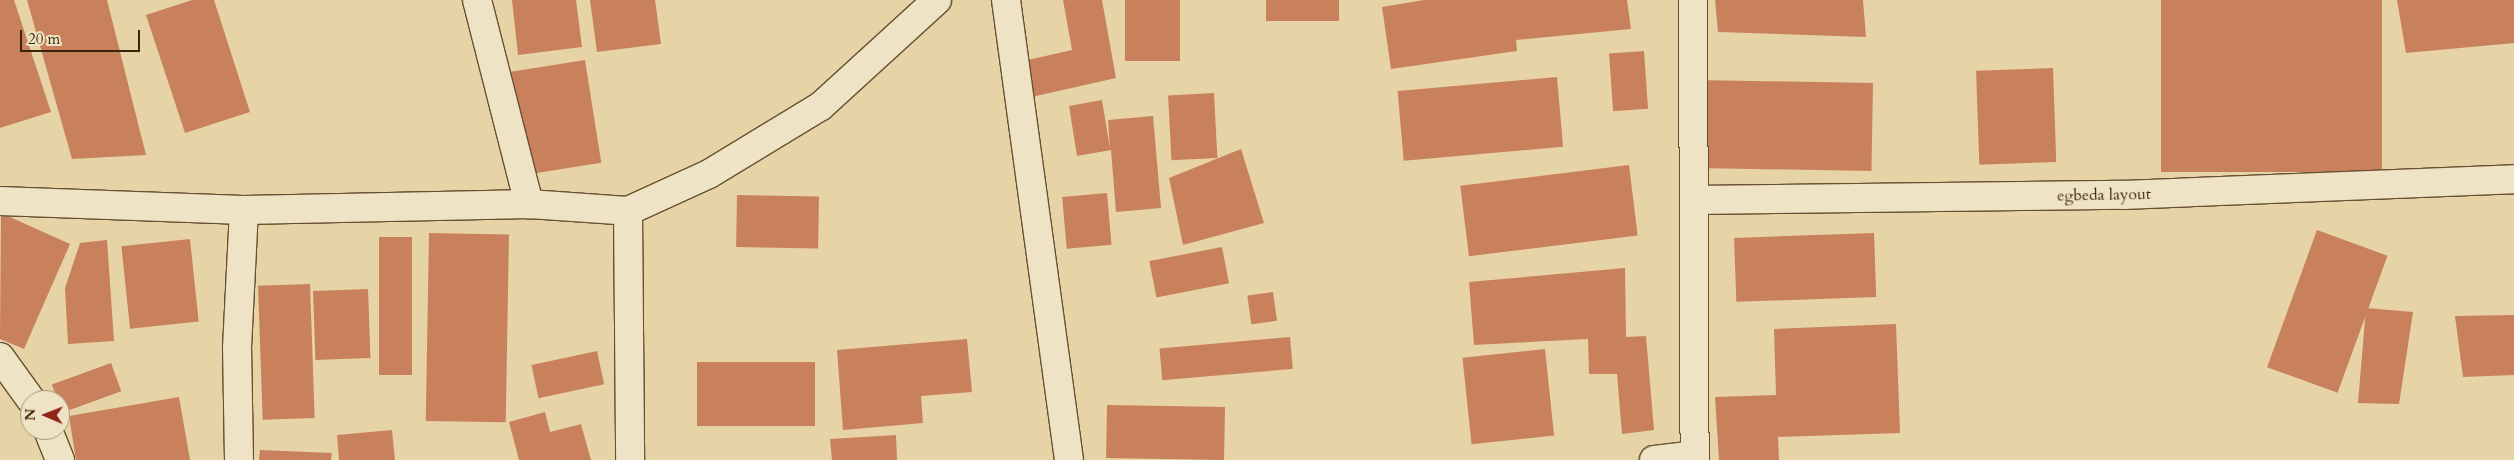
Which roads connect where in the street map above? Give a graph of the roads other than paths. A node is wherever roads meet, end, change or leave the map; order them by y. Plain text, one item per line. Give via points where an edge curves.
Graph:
1 (476, 0) edge
2 (937, 0) edge
3 (1006, 0) edge
4 (1693, 0) edge
5 (2514, 179) edge
6 (0, 200) edge
7 (1694, 200) junction
8 (529, 204) junction
9 (244, 210) junction
10 (628, 211) junction
11 (0, 357) edge
12 (24, 390) edge
13 (52, 440) edge
14 (1695, 458) edge
15 (60, 460) edge
16 (240, 460) edge
17 (630, 460) edge
18 (1069, 460) edge
19 (1654, 460) edge

1 - 8 street
2 - 10 street via 821,106 709,174
3 - 18 street
4 - 7 street
5 - 7 street, egbeda layout via 2123,195
6 - 9 street
7 - 14 street
8 - 9 street
8 - 10 street
9 - 16 street via 237,348
10 - 17 street
11 - 12 street
13 - 15 street
14 - 19 street

